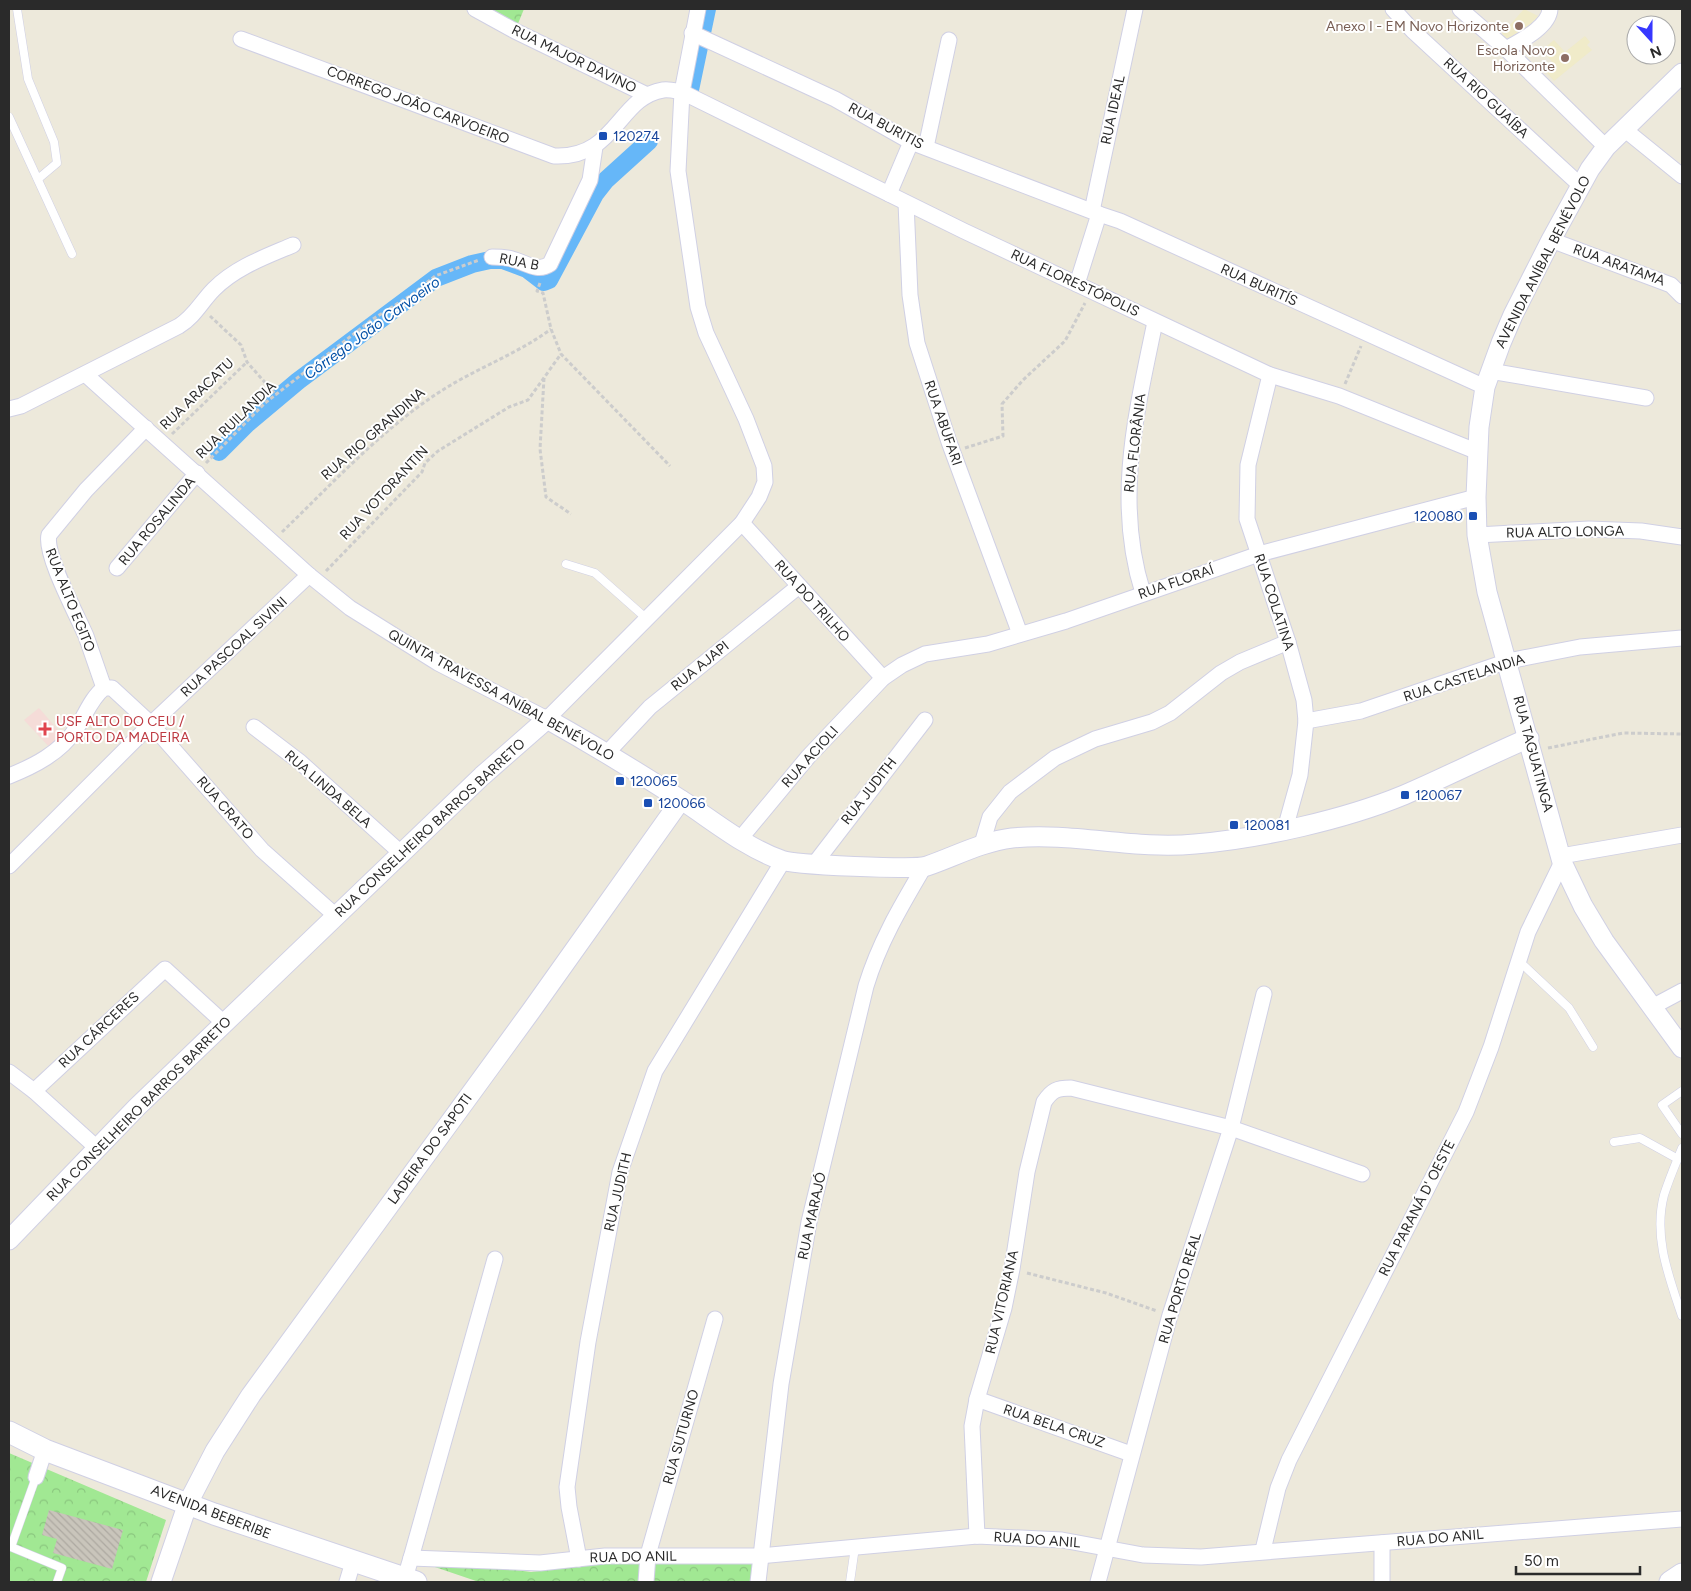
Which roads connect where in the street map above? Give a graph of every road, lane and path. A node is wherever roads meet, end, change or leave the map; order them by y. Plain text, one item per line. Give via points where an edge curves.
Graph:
1 (17, 9) edge
2 (475, 9) edge
3 (698, 9) edge
4 (1135, 9) edge
5 (1393, 9) edge
6 (1460, 9) edge
7 (1550, 9) edge
8 (699, 36) junction
9 (241, 39) dead end
10 (949, 40) dead end
11 (1506, 49) junction
12 (1682, 74) edge
13 (682, 92) junction
14 (647, 95) junction
15 (9, 117) edge
16 (1624, 129) junction
17 (911, 142) junction
18 (595, 147) junction
19 (926, 147) junction
20 (1606, 148) junction
21 (1682, 176) edge
22 (38, 179) junction
23 (1580, 185) junction
24 (890, 194) junction
25 (906, 203) junction
26 (1095, 212) junction
27 (1551, 240) junction
28 (293, 245) dead end
29 (72, 254) dead end
30 (492, 257) joint
31 (1077, 284) junction
32 (537, 291) dead end
33 (1091, 291) junction
34 (1682, 296) edge
35 (200, 308) junction
36 (1155, 322) junction
37 (551, 329) junction
38 (1367, 334) junction
39 (561, 354) junction
40 (247, 362) junction
41 (85, 374) junction
42 (1270, 375) junction
43 (544, 377) junction
44 (1488, 379) junction
45 (276, 395) junction
46 (1339, 396) junction
47 (1646, 398) dead end
48 (9, 410) edge
49 (1479, 427) joint
50 (146, 428) junction
51 (163, 443) junction
52 (953, 452) junction
53 (1478, 452) junction
54 (670, 466) dead end
55 (197, 473) junction
56 (1476, 497) junction
57 (571, 514) dead end
58 (742, 523) junction
59 (1477, 535) junction
60 (1682, 537) edge
61 (273, 542) junction
62 (1259, 554) junction
63 (566, 564) dead end
64 (117, 568) dead end
65 (313, 578) junction
66 (800, 586) junction
67 (1143, 594) junction
68 (647, 619) junction
69 (1020, 634) junction
70 (1682, 638) edge
71 (1288, 642) junction
72 (1508, 661) junction
73 (883, 678) junction
74 (104, 688) junction
75 (547, 719) junction
76 (925, 720) dead end
77 (1306, 721) junction
78 (152, 724) junction
79 (254, 727) dead end
80 (1682, 734) edge
81 (1530, 745) junction
82 (607, 753) junction
83 (9, 776) edge
84 (682, 800) junction
85 (1285, 829) junction
86 (1682, 835) edge
87 (740, 839) junction
88 (982, 844) junction
89 (401, 853) junction
90 (1561, 859) junction
91 (783, 861) junction
92 (815, 863) junction
93 (9, 866) edge
94 (924, 867) junction
95 (336, 916) junction
96 (1519, 961) junction
97 (1682, 991) edge
98 (1264, 994) dead end
99 (1652, 1007) junction
100 (225, 1024) junction
101 (1593, 1047) dead end
102 (1682, 1048) edge
103 (9, 1072) edge
104 (34, 1090) junction
105 (1682, 1091) edge
106 (1232, 1128) junction
107 (1682, 1134) edge
108 (1614, 1142) dead end
109 (97, 1148) junction
110 (1682, 1148) edge
111 (1678, 1159) junction
112 (1362, 1174) dead end
113 (9, 1240) edge
114 (495, 1259) dead end
115 (1012, 1270) junction
116 (1170, 1315) junction
117 (1682, 1316) edge
118 (715, 1319) dead end
119 (977, 1400) junction
120 (9, 1432) edge
121 (45, 1450) junction
122 (1132, 1454) junction
123 (36, 1477) joint
124 (188, 1503) junction
125 (1682, 1519) edge
126 (977, 1536) junction
127 (1382, 1543) junction
128 (855, 1547) junction
129 (1108, 1547) junction
130 (1263, 1550) junction
131 (648, 1555) junction
132 (760, 1556) junction
133 (579, 1559) junction
134 (353, 1562) junction
135 (411, 1573) edge
136 (1682, 1574) edge
137 (58, 1582) edge
138 (161, 1582) edge
139 (347, 1582) edge
140 (646, 1582) edge
141 (758, 1582) edge
142 (850, 1582) edge
143 (1098, 1582) edge
144 (1382, 1582) edge
145 (1670, 1582) edge

1 - 22 lane via 28,79 54,142 57,163
2 - 14 street, RUA MAJOR DAVINO
3 - 8 street, RUA CONSELHEIRO BARROS BARRETO
4 - 26 street, RUA IDEAL
5 - 23 street, RUA RIO GUAÍBA
6 - 11 street
7 - 11 street via 1550,14 1536,29
8 - 13 street, RUA CONSELHEIRO BARROS BARRETO
8 - 17 street, RUA BURITIS via 834,99
9 - 18 street, CORREGO JOÃO CARVOEIRO via 554,156 582,154
10 - 19 street
11 - 20 street
12 - 16 street, AVENIDA ANÍBAL BENÉVOLO
13 - 14 street via 664,89
13 - 24 street, RUA FLORESTÓPOLIS
13 - 58 street, RUA CONSELHEIRO BARROS BARRETO via 678,170 698,307 715,356 746,418 764,466 765,482
14 - 18 street
15 - 22 lane
16 - 20 street, AVENIDA ANÍBAL BENÉVOLO
16 - 21 street
17 - 19 street, RUA BURITIS
17 - 24 street
18 - 30 street, RUA B via 590,180 554,257 545,267
19 - 26 street, RUA BURITIS
20 - 23 street, AVENIDA ANÍBAL BENÉVOLO
22 - 29 lane
23 - 27 street, AVENIDA ANÍBAL BENÉVOLO
24 - 25 street, RUA FLORESTÓPOLIS
25 - 31 street, RUA FLORESTÓPOLIS
25 - 52 street, RUA ABUFARI via 910,295 917,343
26 - 31 street
26 - 38 street, RUA BURITÍS
27 - 34 street, RUA ARATAMA via 1671,285
27 - 44 street, AVENIDA ANÍBAL BENÉVOLO via 1500,343
28 - 35 street via 230,276 214,289
30 - 45 path, RUA RUILANDIA via 436,276 373,319
31 - 33 street, RUA FLORESTÓPOLIS
32 - 37 path via 543,294
33 - 36 street, RUA FLORESTÓPOLIS
33 - 52 path via 1065,341 1002,404 1003,436
35 - 40 path via 241,345
35 - 41 street via 180,326
36 - 42 street, RUA FLORESTÓPOLIS
36 - 67 street, RUA FLORÂNIA via 1138,407 1128,482 1134,566
37 - 39 path
37 - 61 path, RUA RIO GRANDINA via 531,344 438,392 359,458
38 - 44 street, RUA BURITÍS
38 - 46 path
39 - 43 path, RUA VOTORANTIN
39 - 54 path
40 - 45 path
40 - 51 path, RUA ARACATU
41 - 48 street
41 - 50 street, QUINTA TRAVESSA ANÍBAL BENÉVOLO
42 - 46 street, RUA FLORESTÓPOLIS
42 - 62 street, RUA COLATINA via 1248,465 1247,519
43 - 57 path via 540,449 546,497
43 - 65 path, RUA VOTORANTIN via 528,400 509,407 438,451 422,472
44 - 47 street, RUA BURITÍS
44 - 49 street, AVENIDA ANÍBAL BENÉVOLO
45 - 55 path, RUA RUILANDIA
46 - 53 street, RUA FLORESTÓPOLIS
49 - 53 street, RUA TAGUATINGA
50 - 51 street, QUINTA TRAVESSA ANÍBAL BENÉVOLO
50 - 74 street, RUA ALTO EGITO via 86,490 47,540
51 - 55 street, QUINTA TRAVESSA ANÍBAL BENÉVOLO
52 - 69 street, RUA ABUFARI
53 - 56 street, RUA TAGUATINGA
55 - 61 street, QUINTA TRAVESSA ANÍBAL BENÉVOLO
55 - 64 street, RUA ROSALINDA
56 - 59 street, RUA TAGUATINGA
56 - 62 street, RUA FLORAÍ
58 - 66 street, RUA DO TRILHO
58 - 68 street, RUA CONSELHEIRO BARROS BARRETO
59 - 60 street, RUA ALTO LONGA via 1588,529 1642,531
59 - 72 street, RUA TAGUATINGA via 1487,592
61 - 65 street, QUINTA TRAVESSA ANÍBAL BENÉVOLO
62 - 67 street, RUA FLORAÍ
62 - 71 street, RUA COLATINA
63 - 68 lane via 596,573
65 - 75 street, QUINTA TRAVESSA ANÍBAL BENÉVOLO via 350,608 419,651
65 - 78 street, RUA PASCOAL SIVINI
66 - 73 street, RUA DO TRILHO
66 - 82 street, RUA AJAPI via 650,707
67 - 69 street, RUA FLORAÍ
68 - 75 street, RUA CONSELHEIRO BARROS BARRETO
69 - 73 street, RUA FLORAÍ via 988,644 925,654
70 - 72 street, RUA CASTELANDIA via 1580,647
71 - 77 street, RUA COLATINA via 1304,700
71 - 88 street via 1221,673 1170,713 1152,722 1095,740 1055,758 1010,792 990,817
72 - 77 street, RUA CASTELANDIA via 1361,711
72 - 81 street, RUA TAGUATINGA
73 - 87 street, RUA ACIOLI via 808,757
74 - 78 street, RUA CRATO via 112,688
74 - 83 street via 98,692 74,731 54,752
75 - 82 street, QUINTA TRAVESSA ANÍBAL BENÉVOLO
75 - 89 street, RUA CONSELHEIRO BARROS BARRETO
76 - 92 street, RUA JUDITH
77 - 85 street, RUA COLATINA via 1300,774
78 - 93 street, RUA PASCOAL SIVINI
78 - 95 street, RUA CRATO via 262,850
79 - 89 street, RUA LINDA BELA via 300,762
80 - 81 path via 1614,734
81 - 85 street, QUINTA TRAVESSA ANÍBAL BENÉVOLO via 1360,810
81 - 90 street, RUA TAGUATINGA
82 - 84 street, QUINTA TRAVESSA ANÍBAL BENÉVOLO
84 - 87 street, QUINTA TRAVESSA ANÍBAL BENÉVOLO
84 - 124 street, LADEIRA DO SAPOTI via 251,1395 215,1451
85 - 88 street, QUINTA TRAVESSA ANÍBAL BENÉVOLO via 1194,845 1037,837
86 - 90 street
87 - 91 street, QUINTA TRAVESSA ANÍBAL BENÉVOLO
88 - 94 street, QUINTA TRAVESSA ANÍBAL BENÉVOLO
89 - 95 street, RUA CONSELHEIRO BARROS BARRETO
90 - 96 street, RUA PARANÁ D' OESTE via 1528,932
90 - 99 street, RUA TAGUATINGA via 1591,920
91 - 92 street, QUINTA TRAVESSA ANÍBAL BENÉVOLO
91 - 133 street, RUA JUDITH via 656,1071 620,1172 588,1342 567,1487
92 - 94 street, QUINTA TRAVESSA ANÍBAL BENÉVOLO
94 - 132 street, RUA MARAJÓ via 876,953 813,1203 782,1384
95 - 100 street, RUA CONSELHEIRO BARROS BARRETO
96 - 101 lane via 1569,1008
96 - 130 street, RUA PARANÁ D' OESTE via 1466,1112 1289,1460 1278,1488
97 - 99 street
98 - 106 street, RUA PORTO REAL
99 - 102 street, RUA TAGUATINGA
100 - 104 street, RUA CÁRCERES via 165,969
100 - 109 street, RUA CONSELHEIRO BARROS BARRETO
103 - 104 street
104 - 109 street
105 - 107 lane via 1662,1105
106 - 112 street
106 - 115 street, RUA VITORIANA via 1071,1088 1051,1092 1044,1102 1026,1172
106 - 116 street, RUA PORTO REAL
108 - 111 lane via 1640,1138
109 - 113 street, RUA CONSELHEIRO BARROS BARRETO
110 - 111 lane
111 - 117 lane via 1664,1196 1661,1218 1663,1258
114 - 135 street
115 - 116 path via 1106,1293
115 - 119 street, RUA VITORIANA
116 - 122 street, RUA PORTO REAL
118 - 131 street, RUA SUTURNO
119 - 122 street, RUA BELA CRUZ
119 - 126 street, RUA VITORIANA via 972,1450
120 - 121 main road, AVENIDA BEBERIBE
121 - 123 street
121 - 124 main road, AVENIDA BEBERIBE
122 - 129 street, RUA PORTO REAL
123 - 137 lane via 11,1547 62,1568
124 - 134 main road, AVENIDA BEBERIBE
124 - 138 street, LADEIRA DO SAPOTI
125 - 127 street, RUA DO ANIL
126 - 128 street, RUA DO ANIL
126 - 129 street, RUA DO ANIL via 1062,1540
127 - 130 street, RUA DO ANIL
127 - 144 street
128 - 132 street, RUA DO ANIL
128 - 142 lane
129 - 130 street, RUA DO ANIL via 1143,1555 1201,1556
129 - 143 street, RUA PORTO REAL
131 - 132 street, RUA DO ANIL
131 - 133 street, RUA DO ANIL
131 - 140 street, RUA SUTURNO
132 - 141 street, RUA MARAJÓ
133 - 135 street, RUA DO ANIL
134 - 135 main road, AVENIDA BEBERIBE
134 - 139 street
136 - 145 main road

